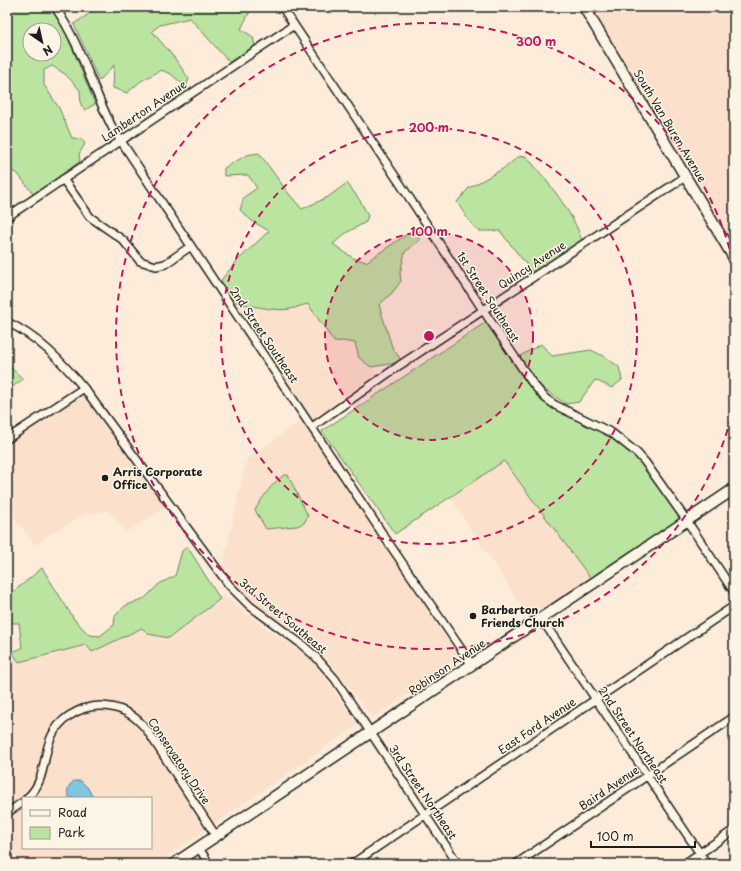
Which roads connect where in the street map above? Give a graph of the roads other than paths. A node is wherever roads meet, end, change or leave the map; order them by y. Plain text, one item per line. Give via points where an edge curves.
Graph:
1 (55, 7) edge
2 (282, 7) edge
3 (597, 7) edge
4 (586, 10) edge
5 (294, 25) junction
6 (121, 141) junction
7 (685, 176) junction
8 (63, 179) junction
9 (7, 217) edge
10 (191, 246) junction
11 (734, 258) edge
12 (482, 310) junction
13 (7, 322) edge
14 (84, 388) junction
15 (312, 427) junction
16 (7, 439) edge
17 (734, 489) edge
18 (687, 521) junction
19 (734, 592) edge
20 (734, 606) edge
21 (541, 618) junction
22 (472, 665) junction
23 (596, 700) junction
24 (734, 717) edge
25 (370, 733) junction
26 (647, 776) junction
27 (28, 797) edge
28 (22, 803) edge
29 (7, 813) edge
30 (425, 815) junction
31 (734, 830) edge
32 (216, 836) junction
33 (199, 848) junction
34 (700, 853) junction
35 (174, 864) edge
36 (209, 864) edge
37 (352, 864) edge
38 (458, 864) edge
39 (516, 864) edge
40 (684, 864) edge
41 (707, 864) edge

1 - 6 street, 2nd Street Southeast via 76,42 104,112
2 - 5 street, 1st Street Southeast
3 - 4 street
4 - 7 main road, South Van Buren Avenue
5 - 6 street, Lamberton Avenue
5 - 12 street, 1st Street Southeast
6 - 8 street, Lamberton Avenue
6 - 10 street, 2nd Street Southeast
7 - 11 main road, South Van Buren Avenue
7 - 12 street, Quincy Avenue
8 - 9 street, Lamberton Avenue
8 - 10 street via 90,217 123,240 140,261 156,266 165,264
10 - 15 street, 2nd Street Southeast
12 - 15 street, Quincy Avenue
12 - 18 street, 1st Street Southeast via 525,374 541,393 566,411 612,433 637,452
13 - 14 street, 3rd Street Southeast via 30,334 43,345
14 - 16 street
14 - 25 street, 3rd Street Southeast via 229,586 250,606 316,657 335,679
15 - 22 street, 2nd Street Southeast
17 - 18 main road, Robinson Avenue
18 - 19 street, 1st Street Southeast
18 - 21 main road, Robinson Avenue
20 - 23 street, East Ford Avenue
21 - 22 main road, Robinson Avenue
21 - 23 street, 2nd Street Northeast
22 - 25 main road, Robinson Avenue
23 - 26 street, 2nd Street Northeast
23 - 30 street, East Ford Avenue
24 - 26 street, Baird Avenue
25 - 30 street, 3rd Street Northeast
25 - 32 main road, Robinson Avenue
26 - 34 street, 2nd Street Northeast
26 - 39 street, Baird Avenue
27 - 32 street, Conservatory Drive via 37,786 51,736 56,727 83,709 95,706 113,707 131,714 144,726
28 - 29 street
30 - 37 street, East Ford Avenue
30 - 38 street, 3rd Street Northeast
31 - 34 street
32 - 33 main road, Robinson Avenue
33 - 35 main road, Robinson Avenue
33 - 36 street
34 - 40 street
34 - 41 street, 2nd Street Northeast

